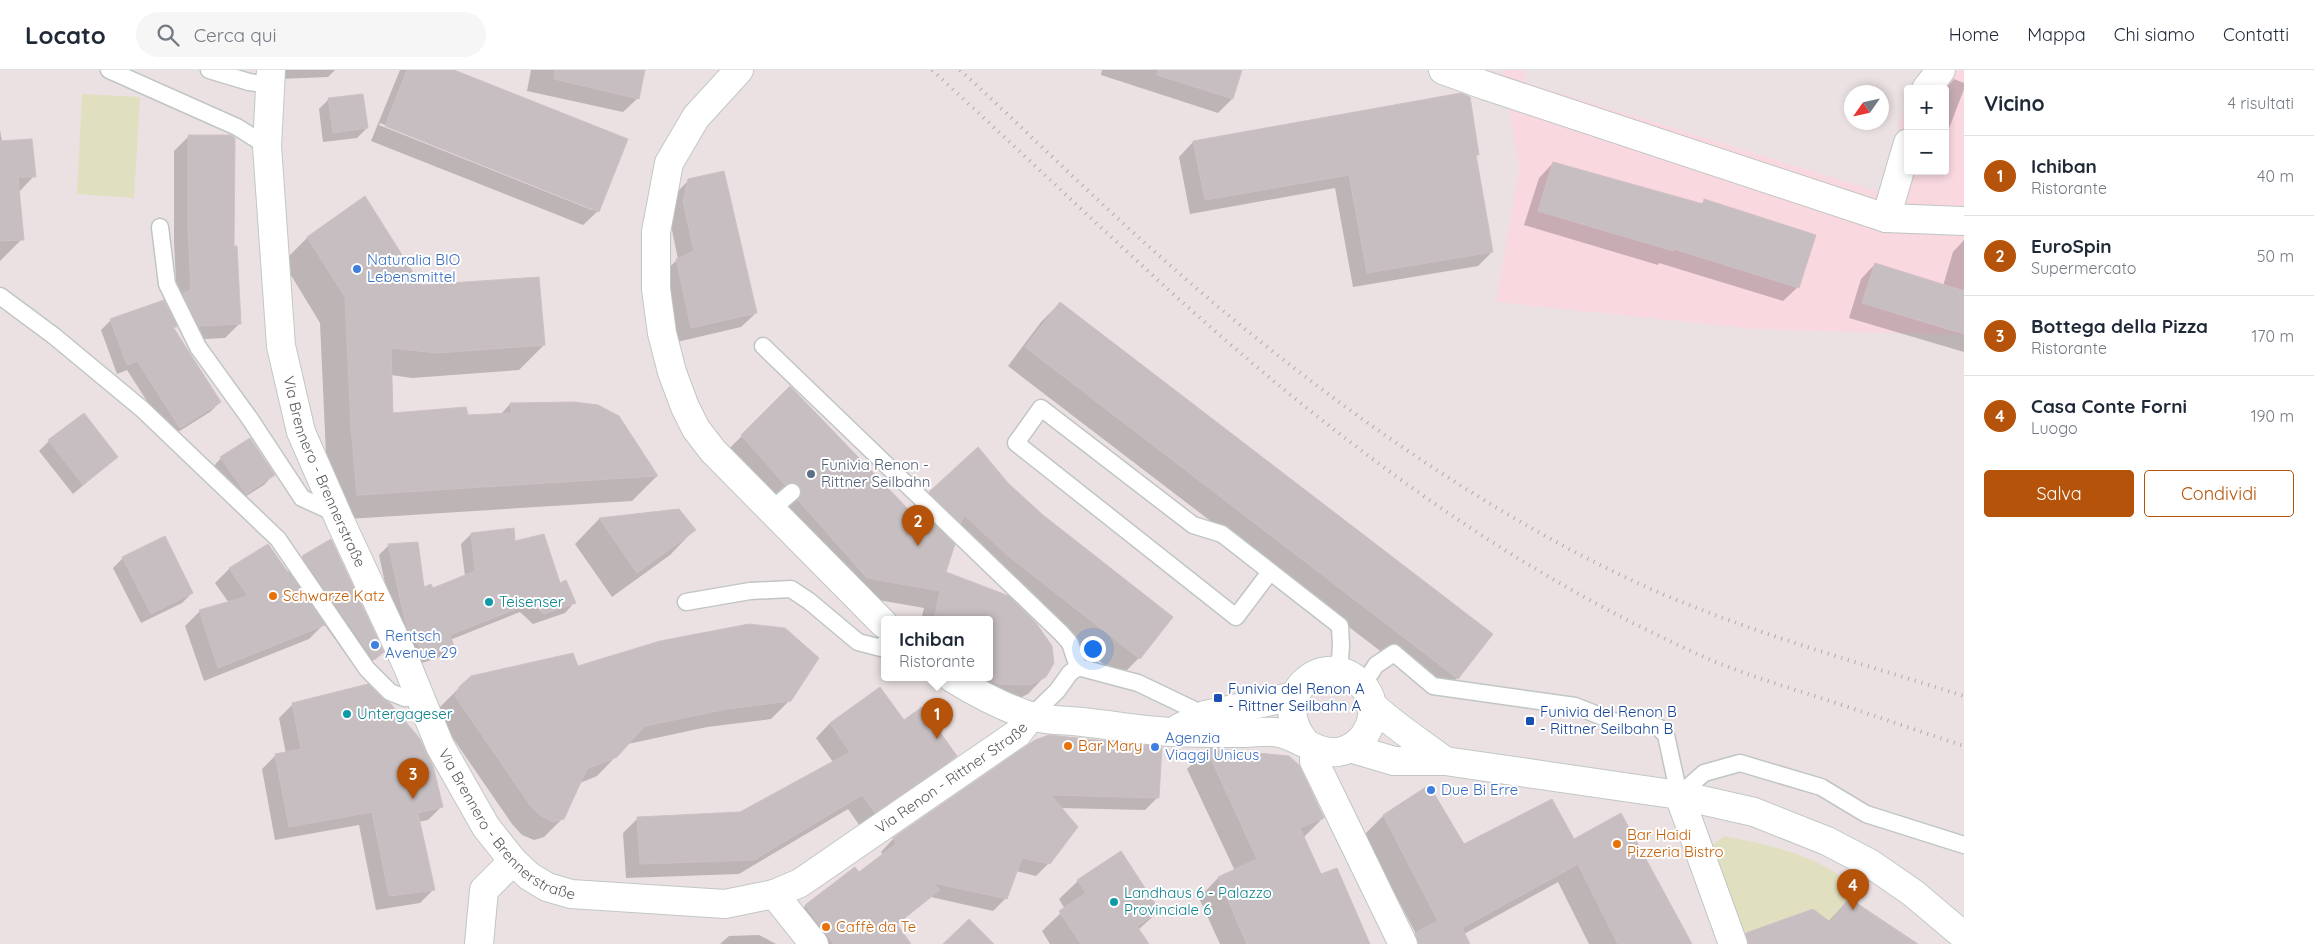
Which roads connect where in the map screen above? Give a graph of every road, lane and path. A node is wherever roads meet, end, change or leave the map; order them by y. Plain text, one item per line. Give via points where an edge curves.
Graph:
1 (109, 70) edge
2 (208, 70) edge
3 (739, 70) edge
4 (1443, 70) edge
5 (1941, 70) edge
6 (271, 77) edge
7 (1929, 85) edge
8 (267, 146) junction
9 (1904, 157) edge
10 (1886, 218) junction
11 (1964, 221) edge
12 (160, 228) dead end
13 (0, 296) edge
14 (763, 346) dead end
15 (792, 492) dead end
16 (770, 510) junction
17 (337, 514) junction
18 (1270, 572) junction
19 (686, 602) dead end
20 (881, 621) edge
21 (881, 647) edge
22 (1078, 667) junction
23 (1339, 671) junction
24 (957, 681) edge
25 (418, 694) junction
26 (1367, 695) junction
27 (1294, 696) junction
28 (1205, 715) junction
29 (1031, 716) junction
30 (1171, 732) junction
31 (1310, 745) junction
32 (1350, 748) junction
33 (1445, 761) junction
34 (1678, 795) junction
35 (1964, 845) edge
36 (513, 861) junction
37 (774, 894) junction
38 (1964, 936) edge
39 (479, 944) edge
40 (814, 944) edge
41 (1403, 944) edge
42 (1733, 944) edge

1 - 8 lane via 236,127
2 - 6 lane via 249,82
3 - 16 street via 696,117 669,162 656,232 656,289 668,356 696,429
4 - 10 street
5 - 7 street
6 - 8 street, Via Brennero - Brennerstraße
8 - 17 street, Via Brennero - Brennerstraße via 281,346 301,432
9 - 10 street
10 - 11 street
12 - 17 lane via 167,284 198,347 302,498
13 - 25 lane via 142,409 278,539 367,669 390,692 405,698
14 - 22 lane via 1061,633 1070,643
15 - 16 lane
16 - 20 street
17 - 25 street, Via Brennero - Brennerstraße
18 - 18 lane via 1222,534 1193,525 1041,408 1016,443 1236,617
18 - 23 lane via 1340,626
19 - 21 lane via 750,591 791,589 809,600 858,642
22 - 28 lane via 1138,683
22 - 29 lane
23 - 26 street via 1352,676
23 - 27 street via 1325,671 1312,676
24 - 29 street
25 - 36 street, Via Brennero - Brennerstraße via 462,788 486,827
26 - 32 street via 1372,718 1368,730
26 - 33 street via 1390,722
26 - 34 lane via 1376,665 1394,653 1432,686 1575,706 1622,724 1648,723 1666,735
27 - 28 street
27 - 31 street via 1293,720 1297,732
28 - 30 street
29 - 30 street, Via Renon - Rittner Straße
29 - 37 street, Via Renon - Rittner Straße via 1018,733 800,883
30 - 31 street, Via Renon - Rittner Straße via 1276,732
31 - 32 street, Via Renon - Rittner Straße via 1327,752
31 - 41 street via 1314,761
32 - 33 street, Via Renon - Rittner Straße via 1394,761
33 - 34 street, Via Renon - Rittner Straße
34 - 35 lane via 1704,774 1740,763 1821,788 1866,814
34 - 38 street, Via Renon - Rittner Straße via 1754,812 1827,841 1871,864 1913,893
34 - 42 street
36 - 37 street, Via Brennero - Brennerstraße via 541,883 571,894 725,904
36 - 39 street via 484,890
37 - 40 street

